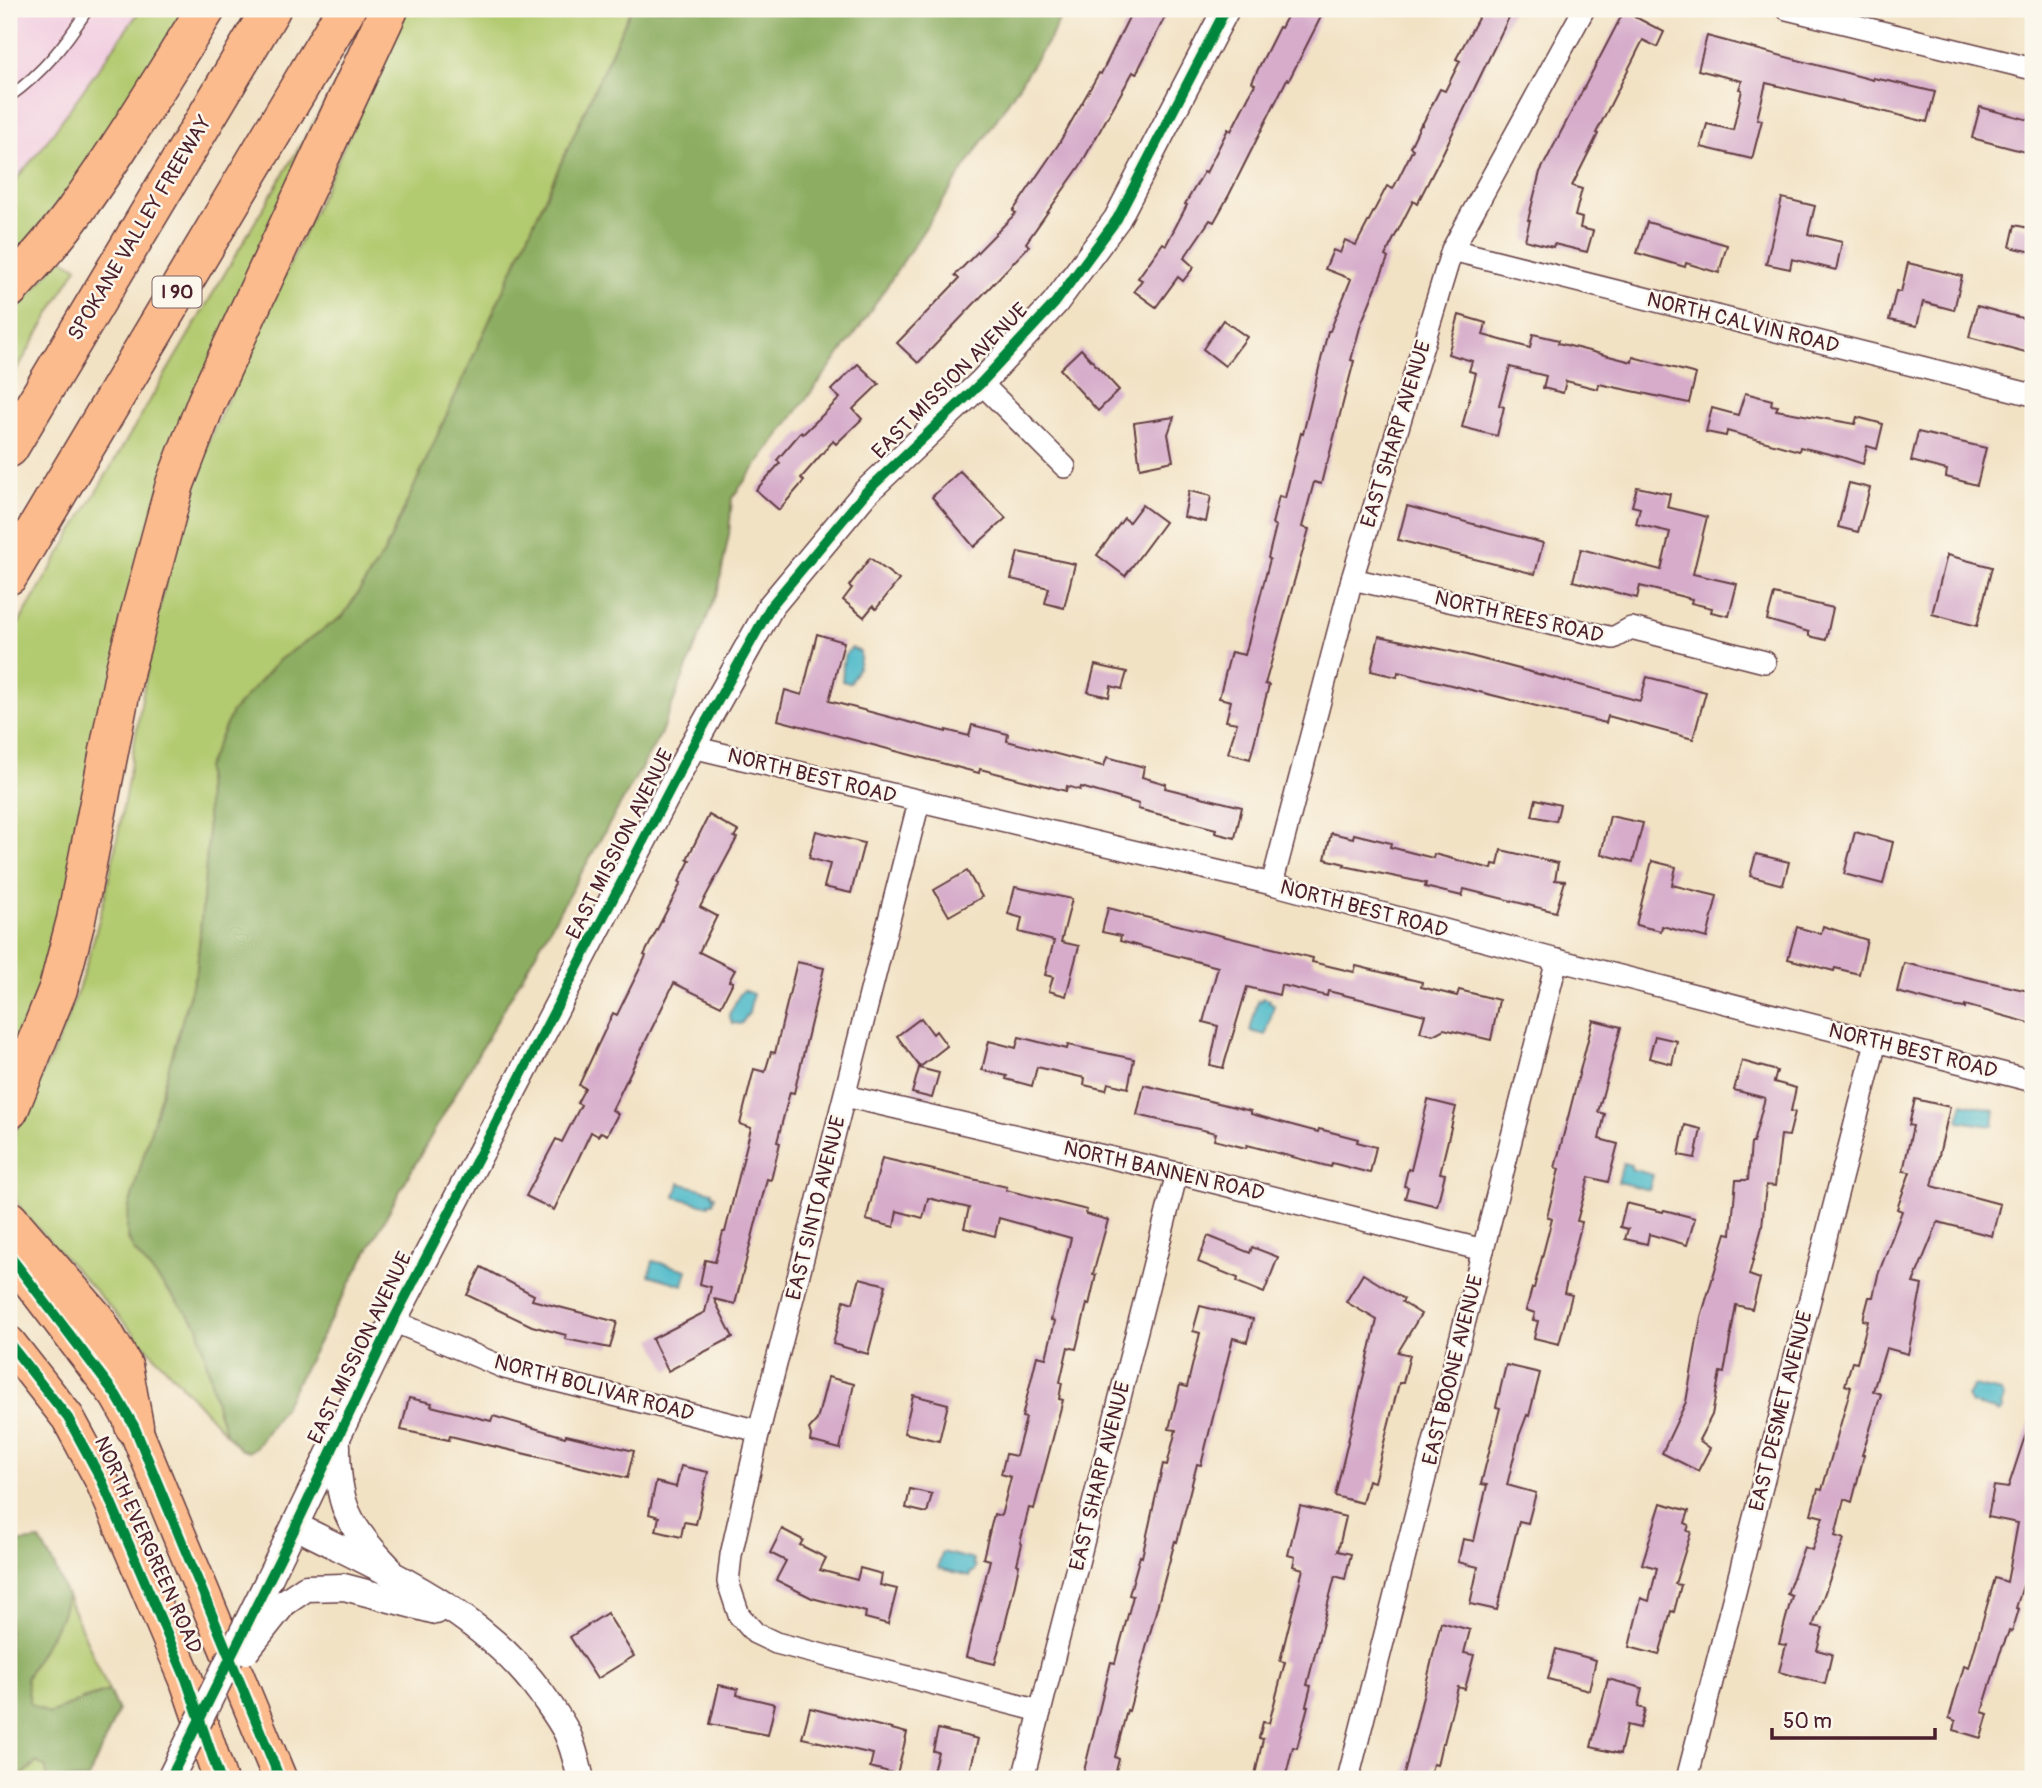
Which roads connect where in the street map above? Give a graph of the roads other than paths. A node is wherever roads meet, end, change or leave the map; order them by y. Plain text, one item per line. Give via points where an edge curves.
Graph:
1 (89, 9) edge
2 (206, 9) edge
3 (271, 9) edge
4 (346, 9) edge
5 (390, 9) edge
6 (1226, 9) edge
7 (1584, 9) edge
8 (1787, 9) edge
9 (2033, 69) edge
10 (9, 97) edge
11 (1452, 250) junction
12 (9, 289) edge
13 (981, 383) junction
14 (2033, 395) edge
15 (9, 447) edge
16 (1065, 467) dead end
17 (9, 575) edge
18 (1352, 579) junction
19 (1765, 662) dead end
20 (692, 747) junction
21 (919, 802) junction
22 (1272, 884) junction
23 (1557, 960) junction
24 (39, 1038) junction
25 (1876, 1042) junction
26 (2033, 1081) edge
27 (9, 1084) edge
28 (845, 1096) junction
29 (9, 1110) edge
30 (1177, 1173) junction
31 (9, 1220) edge
32 (1483, 1250) junction
33 (9, 1255) edge
34 (393, 1321) junction
35 (9, 1343) edge
36 (134, 1426) junction
37 (759, 1431) junction
38 (337, 1440) junction
39 (296, 1526) junction
40 (401, 1580) junction
41 (472, 1622) junction
42 (215, 1690) junction
43 (1040, 1711) junction
44 (170, 1779) edge
45 (220, 1779) edge
46 (280, 1779) edge
47 (581, 1779) edge
48 (1023, 1779) edge
49 (1348, 1779) edge
50 (1687, 1779) edge

1 - 10 lane via 53,60
2 - 12 highway via 74,212
3 - 15 highway, SPOKANE VALLEY FREEWAY
4 - 17 highway, I 90
5 - 24 highway via 206,403 175,484 125,669 76,920
6 - 13 street, EAST MISSION AVENUE via 1117,219 1055,303
7 - 11 street, EAST SHARP AVENUE
8 - 9 street
11 - 14 street, NORTH CALVIN ROAD
11 - 18 street, EAST SHARP AVENUE
13 - 16 street
13 - 20 street, EAST MISSION AVENUE via 866,492 771,606
18 - 19 street, NORTH REES ROAD via 1613,638 1631,628
18 - 22 street, EAST SHARP AVENUE
20 - 21 street, NORTH BEST ROAD
20 - 34 street, EAST MISSION AVENUE
21 - 22 street, NORTH BEST ROAD
21 - 28 street, EAST SINTO AVENUE
22 - 23 street, NORTH BEST ROAD
23 - 25 street, NORTH BEST ROAD
23 - 32 street, EAST BOONE AVENUE
24 - 27 highway
24 - 29 highway
25 - 26 street, NORTH BEST ROAD
25 - 50 street, EAST DESMET AVENUE
28 - 30 street, NORTH BANNEN ROAD
28 - 37 street, EAST SINTO AVENUE
30 - 32 street, NORTH BANNEN ROAD
30 - 43 street, EAST SHARP AVENUE
31 - 36 highway via 96,1320 123,1366
32 - 49 street, EAST BOONE AVENUE
33 - 36 main road, NORTH EVERGREEN ROAD via 116,1395
34 - 37 street, NORTH BOLIVAR ROAD via 505,1368
34 - 38 street, EAST MISSION AVENUE
35 - 45 main road, NORTH EVERGREEN ROAD via 68,1418 102,1481 186,1679
36 - 46 main road, NORTH EVERGREEN ROAD
37 - 43 street, EAST SINTO AVENUE via 728,1582 739,1615 755,1633 776,1643
38 - 39 street, EAST MISSION AVENUE
38 - 40 street via 337,1479 349,1520
39 - 40 street
39 - 42 street, EAST MISSION AVENUE, bridge
40 - 41 street
41 - 42 street, bridge via 344,1587 306,1588 284,1603
41 - 47 street via 526,1672 555,1713 568,1734
42 - 44 street, EAST MISSION AVENUE, bridge
43 - 48 street, EAST SHARP AVENUE

